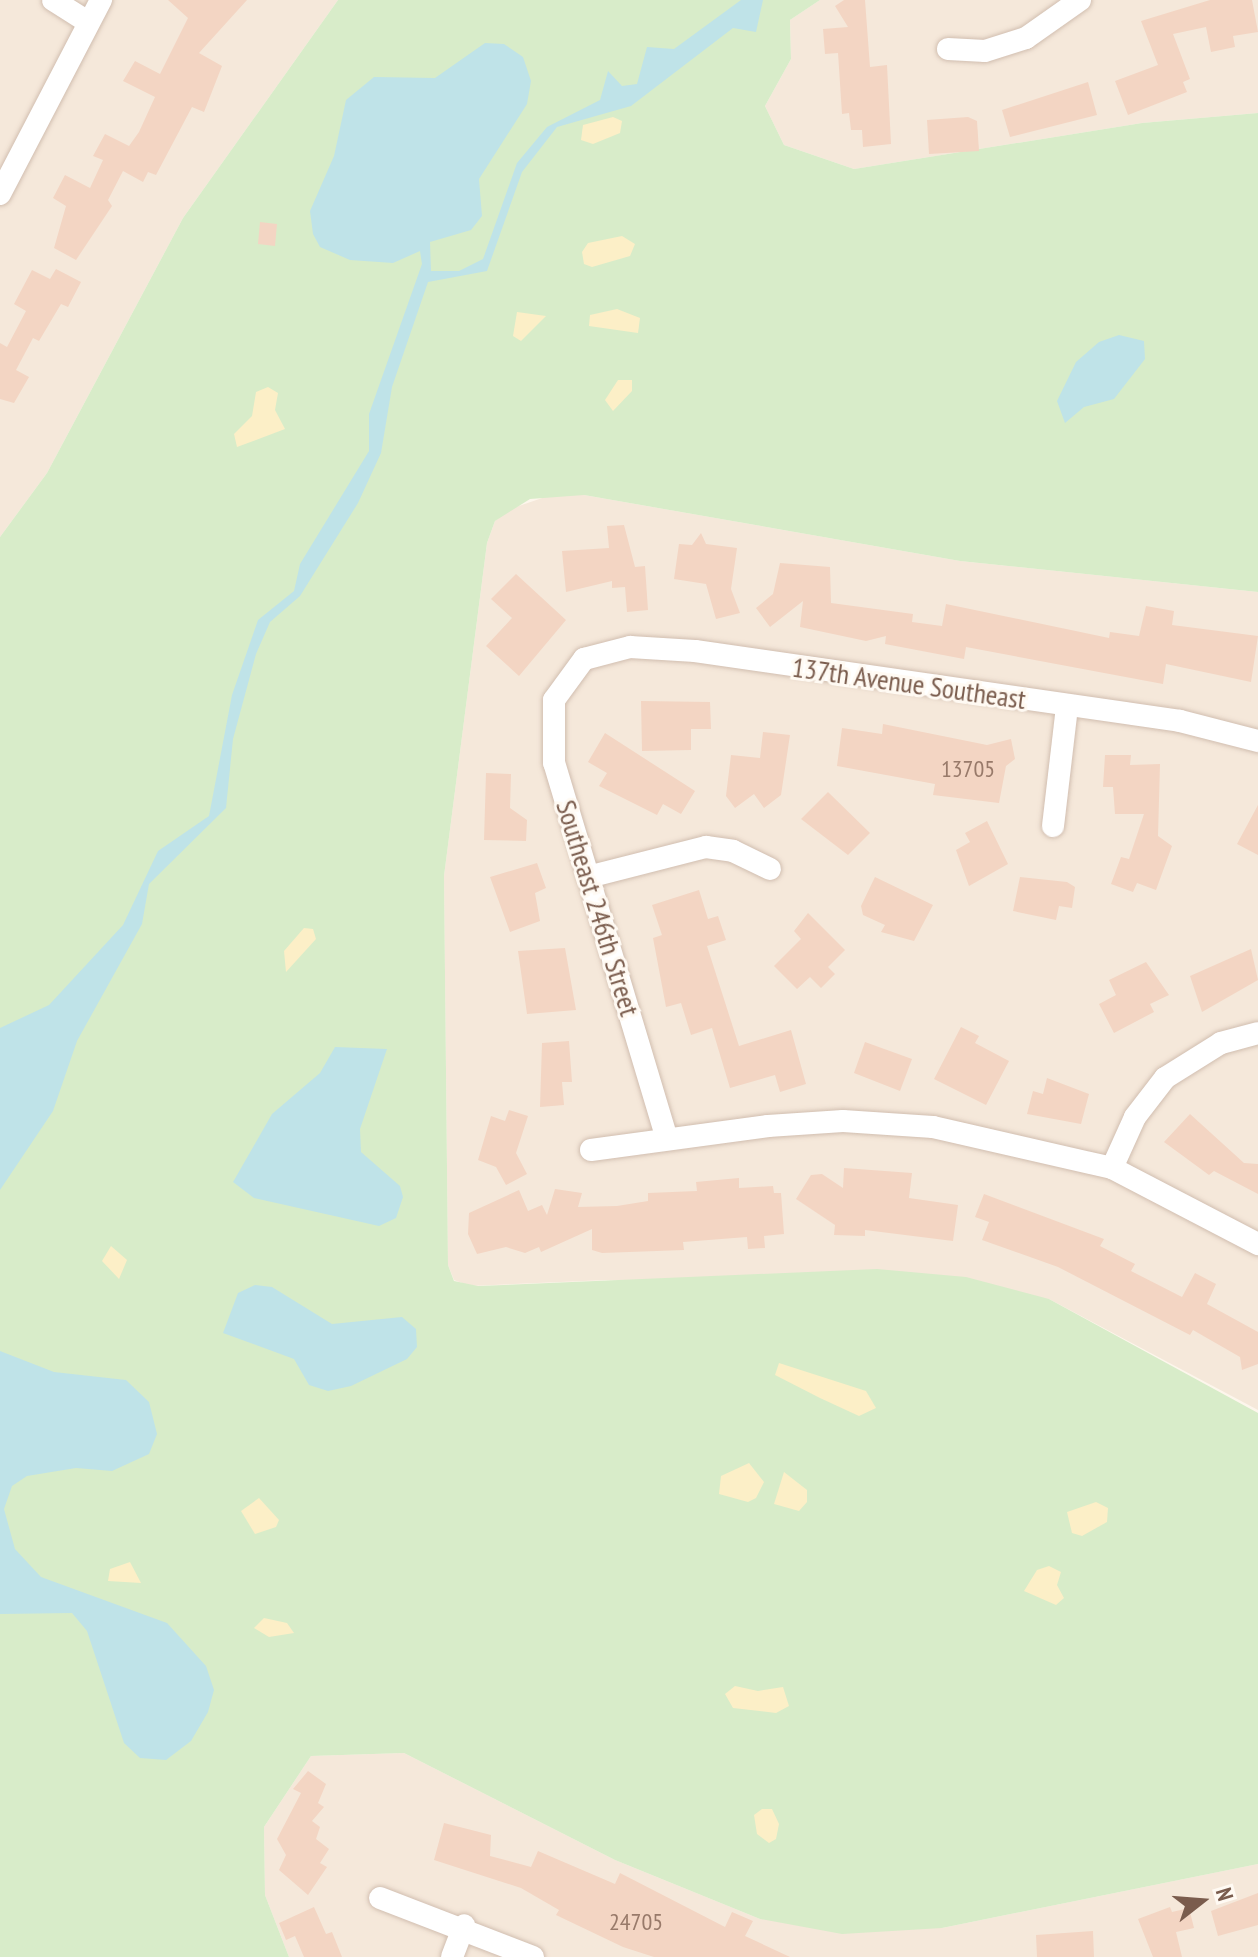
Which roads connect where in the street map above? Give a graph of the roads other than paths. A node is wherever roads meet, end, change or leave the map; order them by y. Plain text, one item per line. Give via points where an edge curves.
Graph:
1 (53, 0) edge
2 (101, 0) edge
3 (1080, 0) edge
4 (88, 22) junction
5 (948, 49) dead end
6 (0, 194) edge
7 (567, 677) joint
8 (1067, 706) junction
9 (1258, 741) edge
10 (1053, 826) dead end
11 (770, 869) dead end
12 (588, 877) junction
13 (1258, 1033) edge
14 (667, 1139) junction
15 (591, 1150) dead end
16 (1112, 1168) junction
17 (1258, 1244) edge
18 (380, 1898) dead end
19 (464, 1925) junction
20 (452, 1957) edge
21 (533, 1957) edge

1 - 4 street
2 - 4 street
3 - 5 street via 1026,38 985,51
4 - 6 street
7 - 8 street, 137th Avenue Southeast via 602,652 659,648
7 - 12 street, Southeast 246th Street via 554,700 554,763
8 - 9 street, 137th Avenue Southeast via 1219,728
8 - 10 street
11 - 12 street via 733,851 706,847
12 - 14 street, Southeast 246th Street
13 - 16 street via 1221,1043 1165,1078 1135,1117
14 - 15 street
14 - 16 street via 843,1121 933,1127
16 - 17 street
18 - 19 street
19 - 20 street
19 - 21 street

